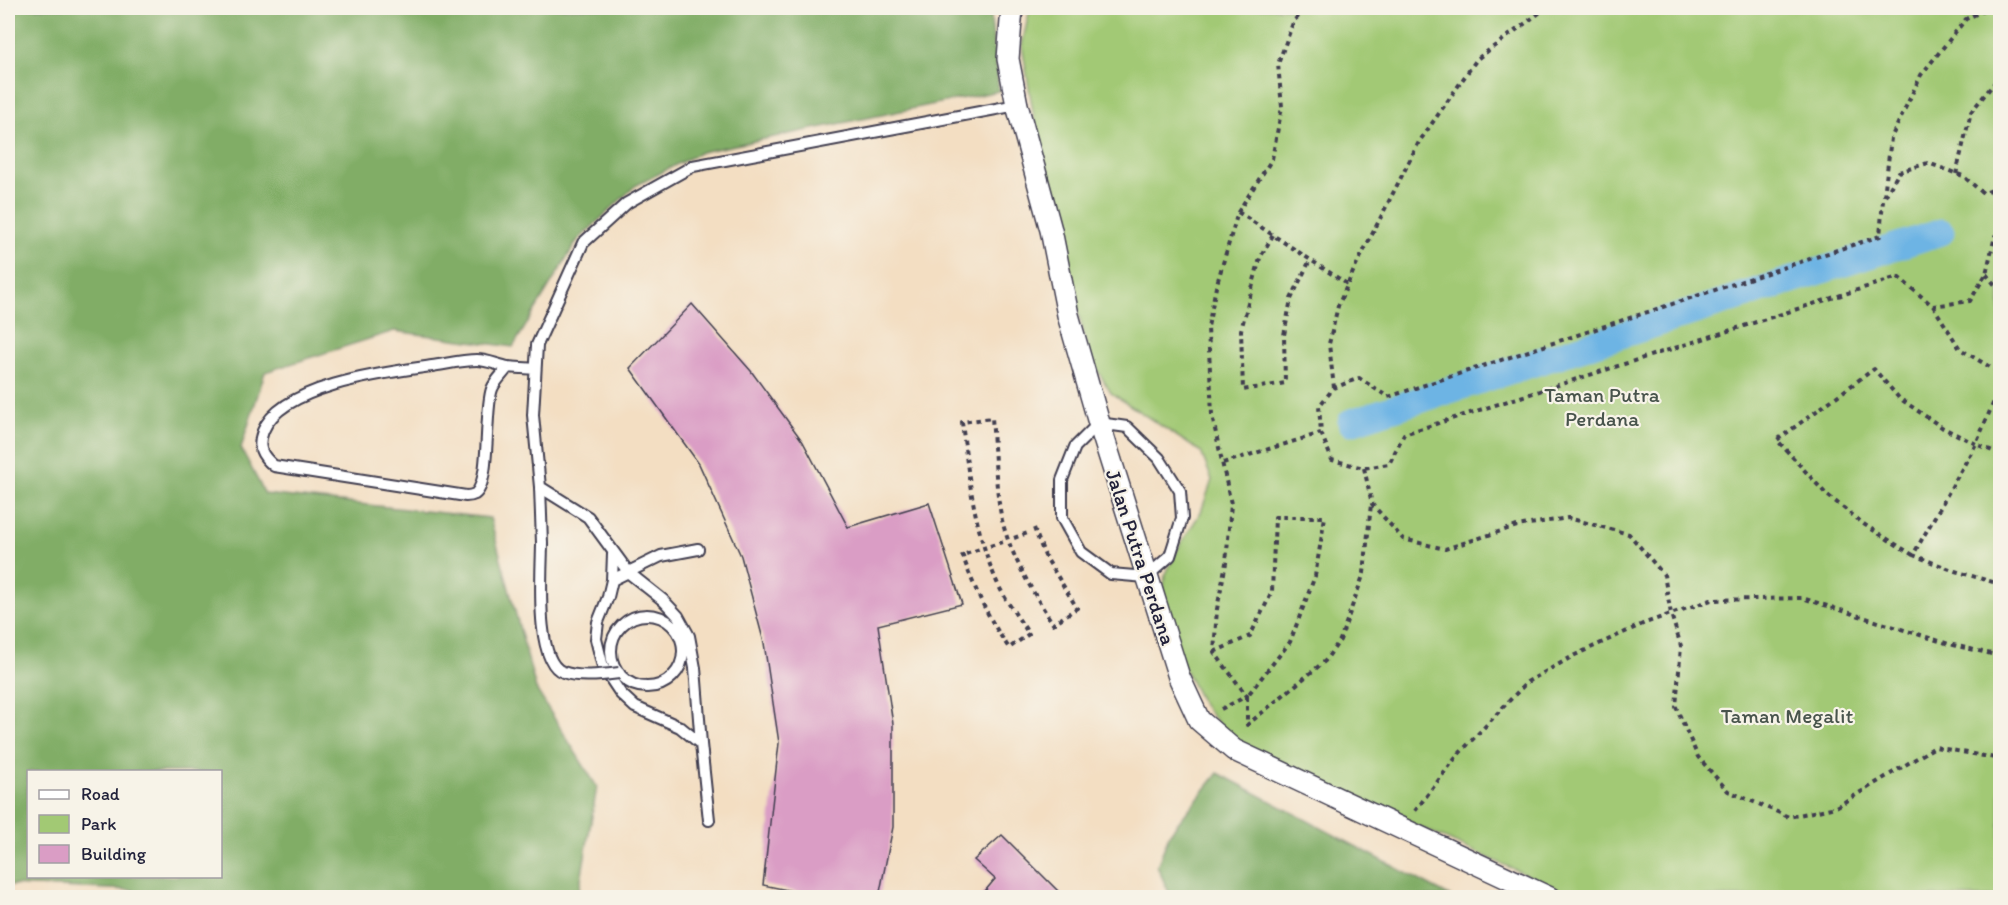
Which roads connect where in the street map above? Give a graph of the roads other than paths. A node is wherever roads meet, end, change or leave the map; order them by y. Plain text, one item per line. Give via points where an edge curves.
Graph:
1 (1012, 8) edge
2 (1017, 105) junction
3 (508, 367) junction
4 (535, 369) junction
5 (1099, 423) junction
6 (540, 487) junction
7 (698, 549) dead end
8 (613, 554) junction
9 (629, 573) junction
10 (1146, 577) junction
11 (612, 580) junction
12 (619, 674) junction
13 (701, 744) junction
14 (708, 820) dead end
15 (1550, 897) edge

1 - 2 street, Jalan Putra Perdana via 1008,59
2 - 4 lane via 693,166 627,203 583,243 537,345
2 - 5 street, Jalan Putra Perdana via 1051,230 1068,315
3 - 3 lane via 477,360 407,369 315,390 285,406 266,424 259,441 262,455 273,466 474,495 480,488 492,388
3 - 4 lane
4 - 6 lane via 532,415
5 - 10 street, Jalan Putra Perdana
5 - 10 lane via 1127,427 1159,458 1180,491 1182,518 1170,556
5 - 10 lane via 1075,447 1062,480 1062,518 1088,558 1112,574
6 - 8 lane via 588,517
6 - 12 lane, bridge via 542,635 549,657 562,672
7 - 9 lane via 661,556
8 - 9 lane
8 - 11 lane
9 - 11 lane
9 - 13 lane via 663,600 689,636
10 - 15 street, Jalan Putra Perdana via 1179,677 1199,720 1234,750
11 - 13 lane via 596,639 603,667 634,707 680,727
12 - 12 lane via 611,656 613,637 624,622 641,614 661,616 676,628 683,645 682,664 670,679 653,687 634,685
13 - 14 lane

